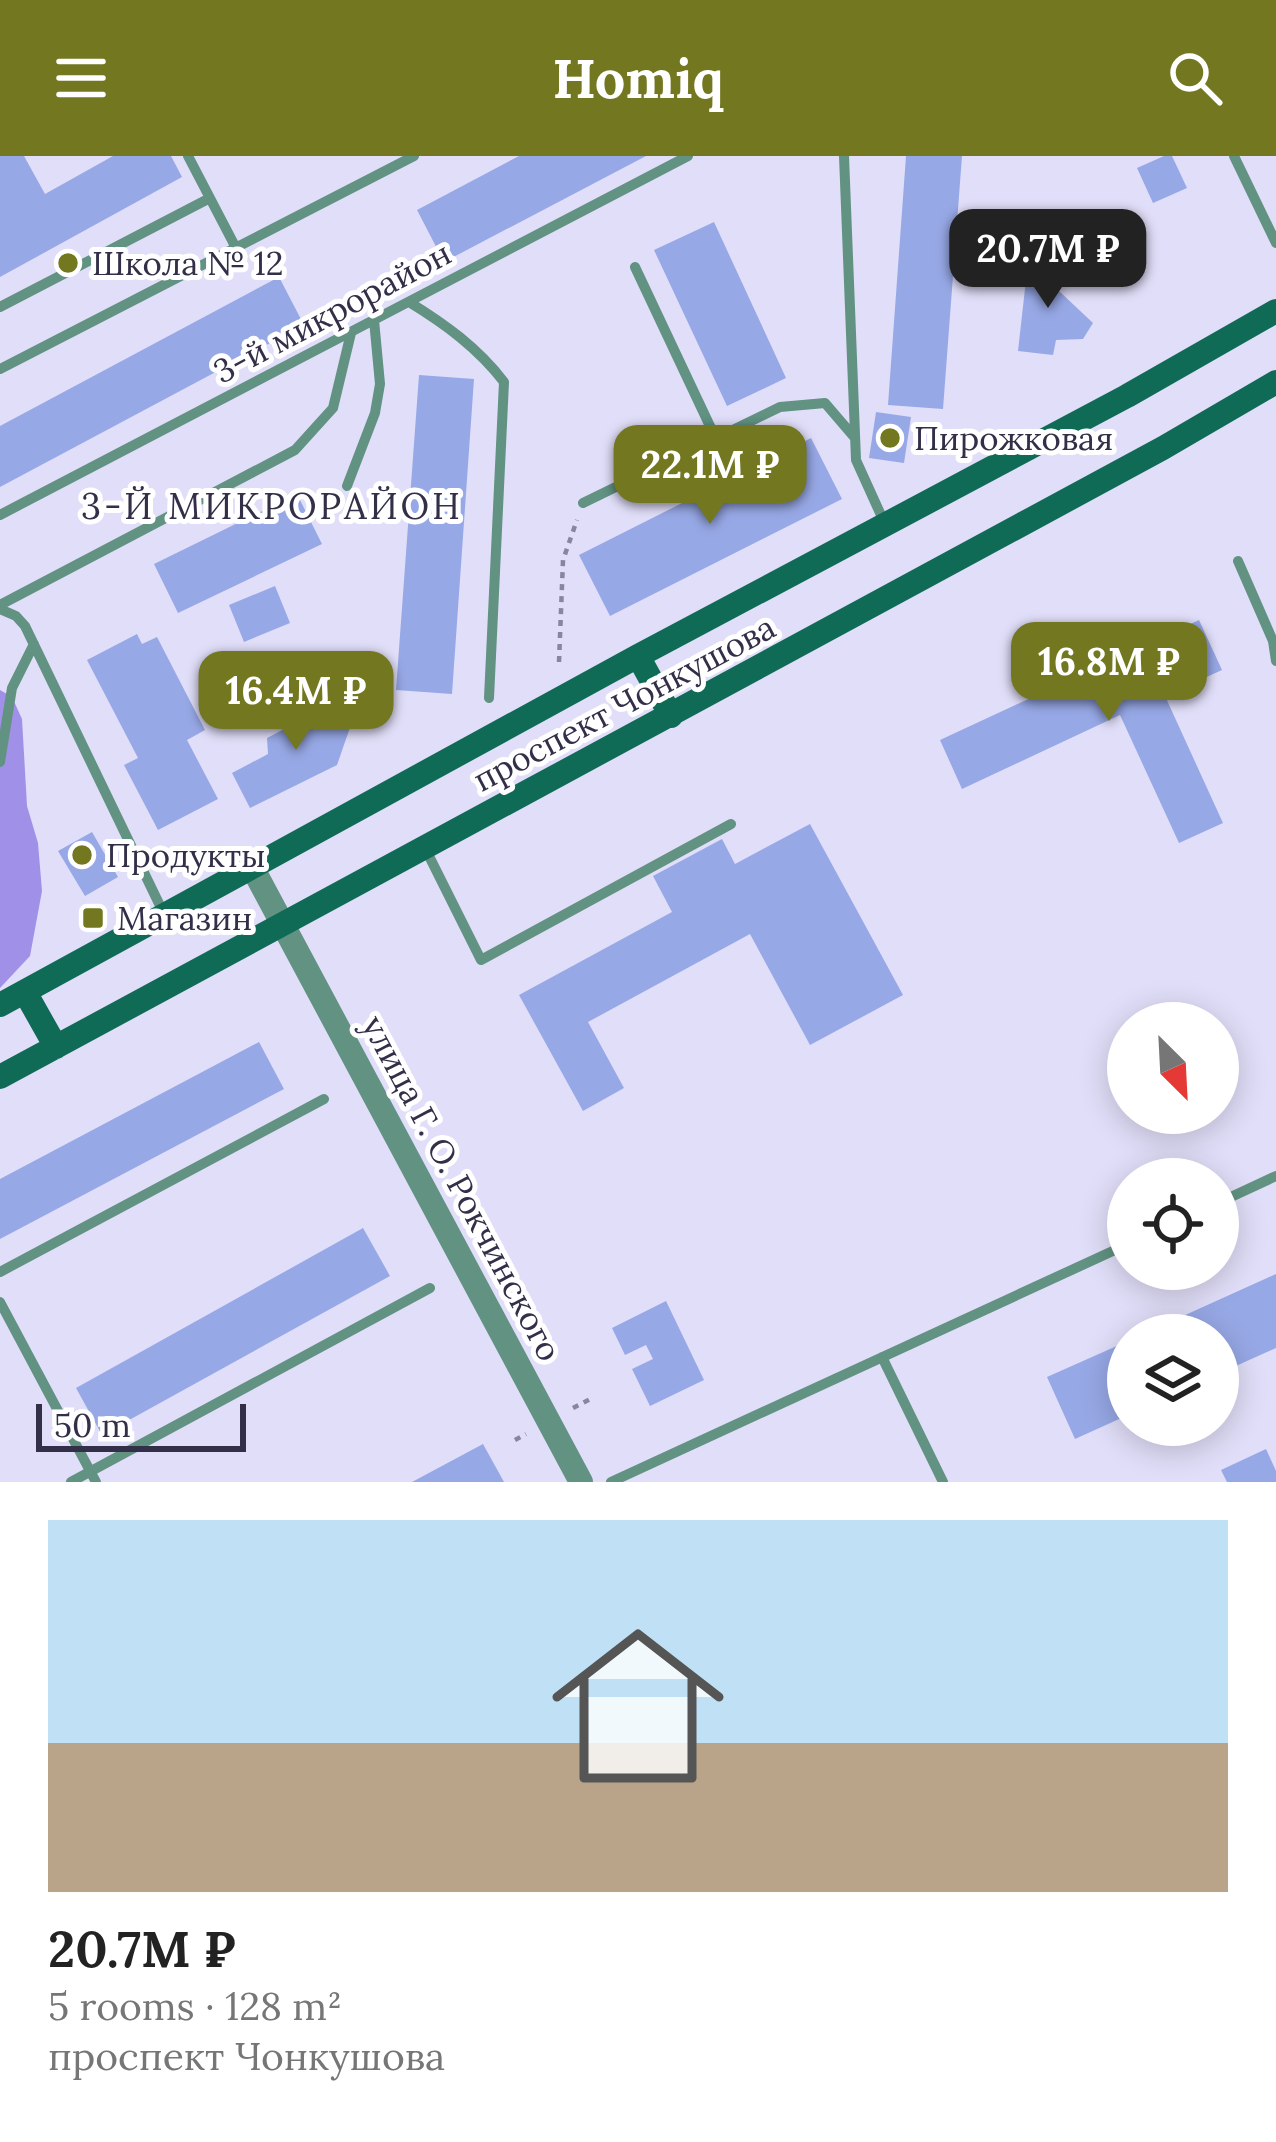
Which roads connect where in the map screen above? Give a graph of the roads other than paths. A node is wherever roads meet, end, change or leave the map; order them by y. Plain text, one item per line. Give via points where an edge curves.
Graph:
1 (188, 156) edge
2 (414, 156) edge
3 (688, 156) edge
4 (844, 156) edge
5 (1234, 156) edge
6 (210, 198) junction
7 (1276, 243) edge
8 (236, 248) junction
9 (635, 267) dead end
10 (409, 302) junction
11 (0, 308) edge
12 (1276, 311) edge
13 (374, 320) junction
14 (351, 333) junction
15 (0, 369) edge
16 (1276, 382) edge
17 (856, 438) junction
18 (717, 441) junction
19 (347, 486) dead end
20 (583, 503) road end
21 (0, 515) edge
22 (885, 525) junction
23 (1238, 561) dead end
24 (0, 607) edge
25 (34, 644) junction
26 (638, 656) junction
27 (1276, 661) edge
28 (489, 698) dead end
29 (671, 716) junction
30 (0, 762) edge
31 (731, 824) dead end
32 (425, 848) junction
33 (253, 867) junction
34 (164, 914) junction
35 (284, 925) junction
36 (25, 992) junction
37 (0, 1005) edge
38 (56, 1047) junction
39 (0, 1077) edge
40 (324, 1099) dead end
41 (1276, 1176) edge
42 (1239, 1193) edge
43 (1107, 1254) edge
44 (0, 1272) edge
45 (430, 1288) dead end
46 (0, 1303) edge
47 (882, 1357) junction
48 (94, 1477) edge
49 (71, 1482) edge
50 (581, 1482) edge
51 (611, 1482) edge
52 (943, 1482) edge

1 - 6 lane
2 - 8 lane
3 - 10 lane, 3-й микрорайон
4 - 17 lane
5 - 7 lane
6 - 8 lane
6 - 11 lane
8 - 15 lane
9 - 18 lane
10 - 13 lane, 3-й микрорайон
10 - 28 lane via 487,359 504,382
12 - 22 main road, проспект Чонкушова
13 - 14 lane, 3-й микрорайон
13 - 19 lane via 380,384
14 - 21 lane, 3-й микрорайон
14 - 24 lane via 333,408 295,451
16 - 29 main road, проспект Чонкушова
17 - 18 lane via 825,403 780,407
17 - 22 lane via 856,460
18 - 20 lane
22 - 26 main road, проспект Чонкушова
23 - 27 lane
24 - 25 lane
25 - 30 lane via 12,688
25 - 34 lane
26 - 29 main road
26 - 33 main road, проспект Чонкушова
29 - 32 main road, проспект Чонкушова
31 - 32 lane via 481,960
32 - 35 main road, проспект Чонкушова
33 - 34 main road, проспект Чонкушова
33 - 35 street, улица Г. О. Рокчинского
34 - 36 main road, проспект Чонкушова
35 - 38 main road, проспект Чонкушова
35 - 50 street, улица Г. О. Рокчинского
36 - 37 main road, проспект Чонкушова
36 - 38 main road
38 - 39 main road, проспект Чонкушова
40 - 44 lane
41 - 42 lane
43 - 47 lane
45 - 48 lane
46 - 48 lane
47 - 51 lane
47 - 52 lane
48 - 49 lane

